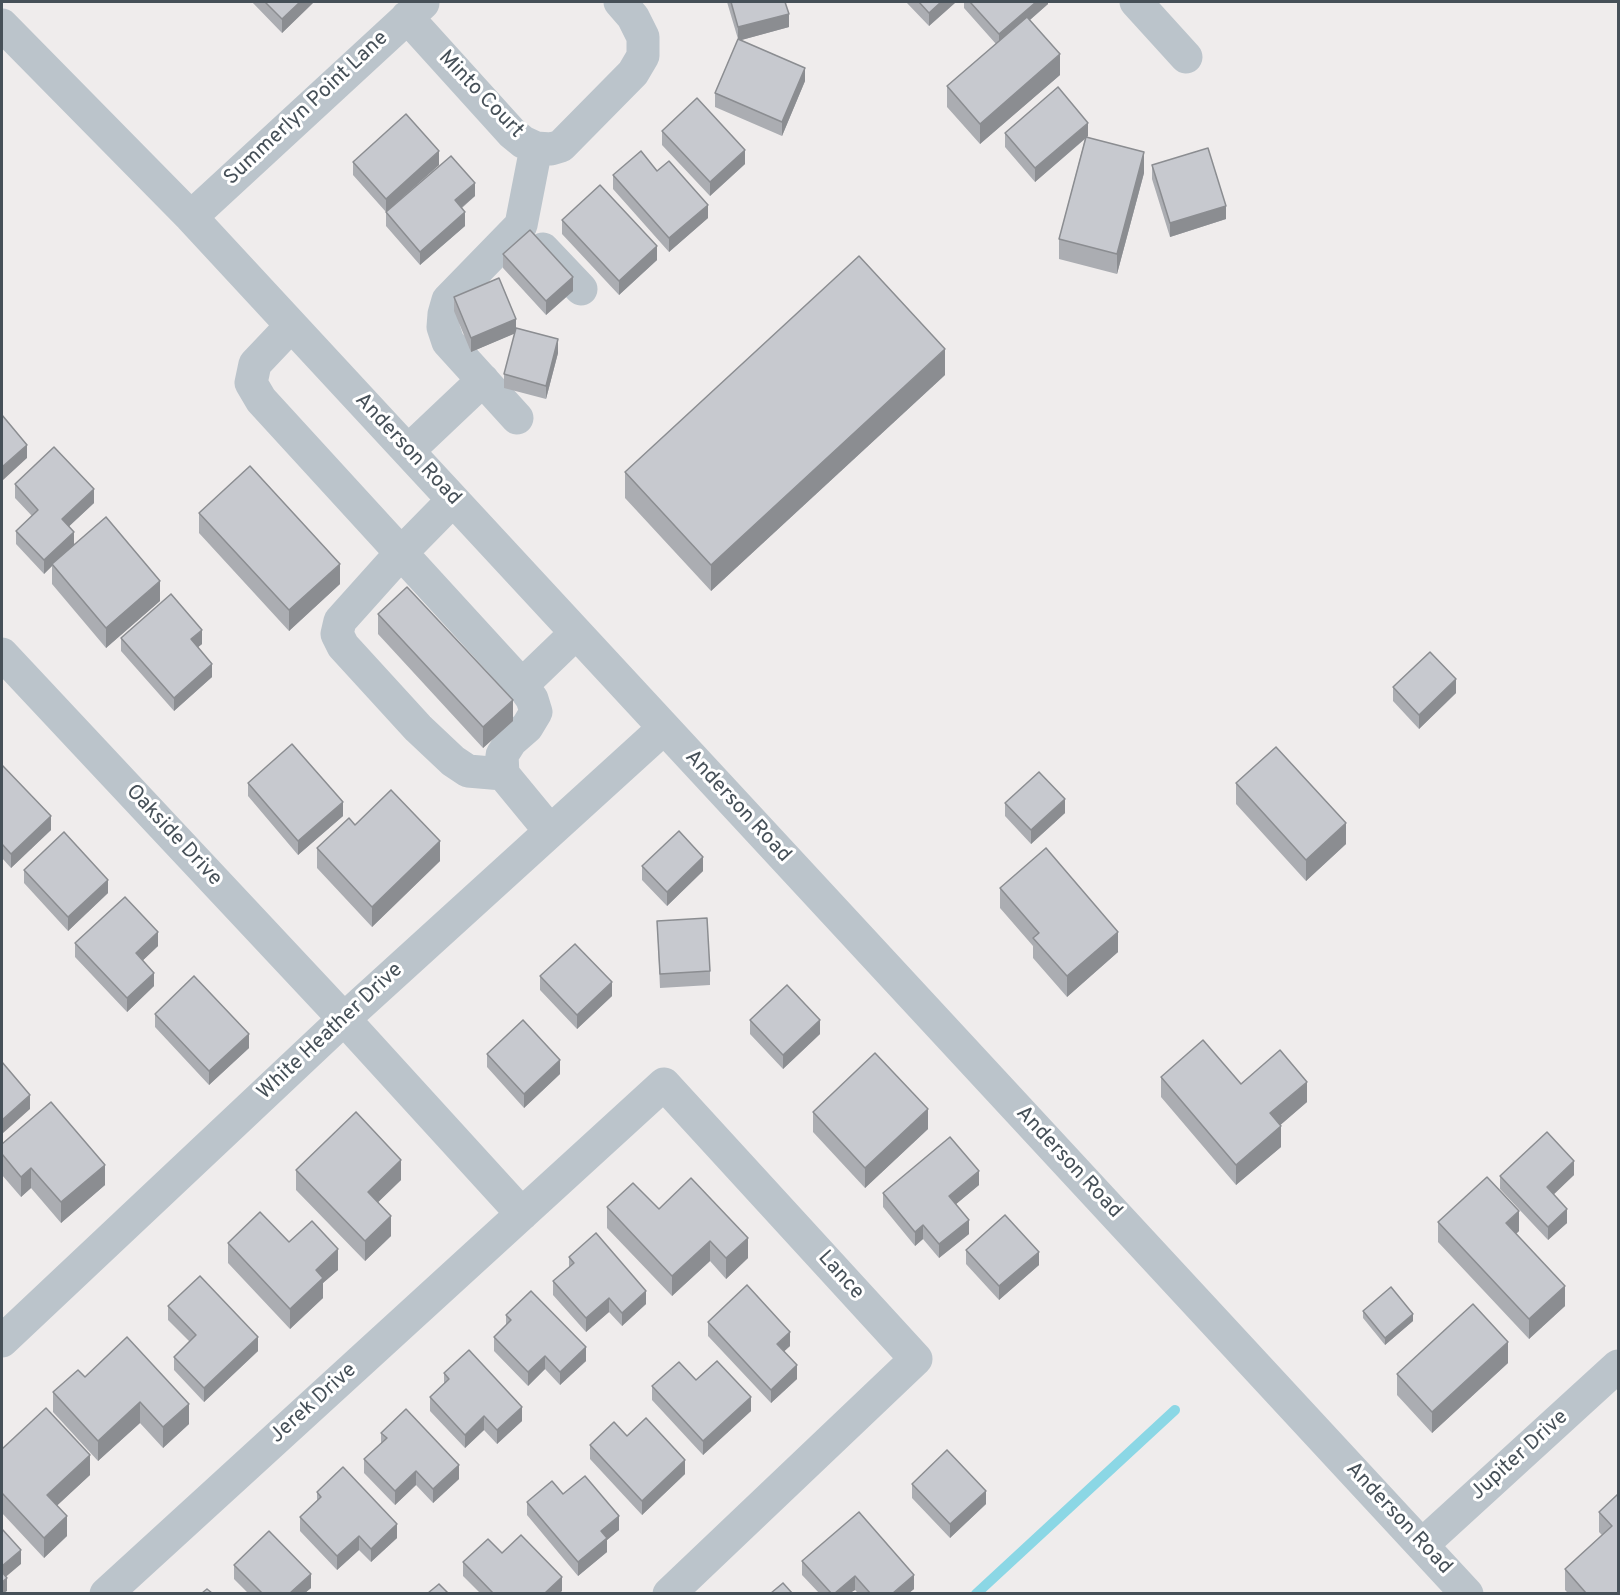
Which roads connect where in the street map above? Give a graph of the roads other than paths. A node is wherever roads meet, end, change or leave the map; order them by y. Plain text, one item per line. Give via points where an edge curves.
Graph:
1 (620, 2) edge
2 (1136, 2) edge
3 (416, 9) edge
4 (2, 25) edge
5 (1186, 57) dead end
6 (536, 148) junction
7 (191, 217) junction
8 (521, 225) junction
9 (581, 290) dead end
10 (291, 326) junction
11 (483, 380) junction
12 (517, 418) dead end
13 (408, 451) junction
14 (453, 500) junction
15 (401, 553) junction
16 (576, 633) junction
17 (2, 654) edge
18 (522, 685) junction
19 (664, 728) junction
20 (503, 774) junction
21 (550, 831) junction
22 (344, 1019) junction
23 (522, 1214) junction
24 (8, 1322) edge
25 (1618, 1366) edge
26 (1422, 1545) junction
27 (106, 1593) edge
28 (669, 1593) edge
29 (1467, 1593) edge

1 - 6 street, Minto Court via 643,37 643,56 633,74 561,146
2 - 5 street
3 - 6 street, Minto Court via 512,133
3 - 7 street, Summerlyn Point Lane
4 - 7 street, Anderson Road
6 - 8 street
7 - 10 street, Anderson Road
8 - 9 street
8 - 11 street via 448,300 444,314 448,342
10 - 13 street, Anderson Road
10 - 15 street via 255,364 251,383 261,400
11 - 12 street
11 - 13 street
13 - 14 street, Anderson Road
14 - 15 street
14 - 16 street, Anderson Road
15 - 18 street
15 - 20 street via 340,621 337,634 343,646 453,761 468,771
16 - 18 street
16 - 19 street, Anderson Road
17 - 22 street, Oakside Drive
18 - 20 street via 536,712 502,755
19 - 21 street, White Heather Drive
19 - 26 street, Anderson Road
20 - 21 street
21 - 22 street, White Heather Drive
22 - 23 street, Oakside Drive
22 - 24 street, White Heather Drive
23 - 27 street, Jerek Drive
23 - 28 street, Lance via 664,1084 916,1359
25 - 26 street, Jupiter Drive
26 - 29 street, Anderson Road

